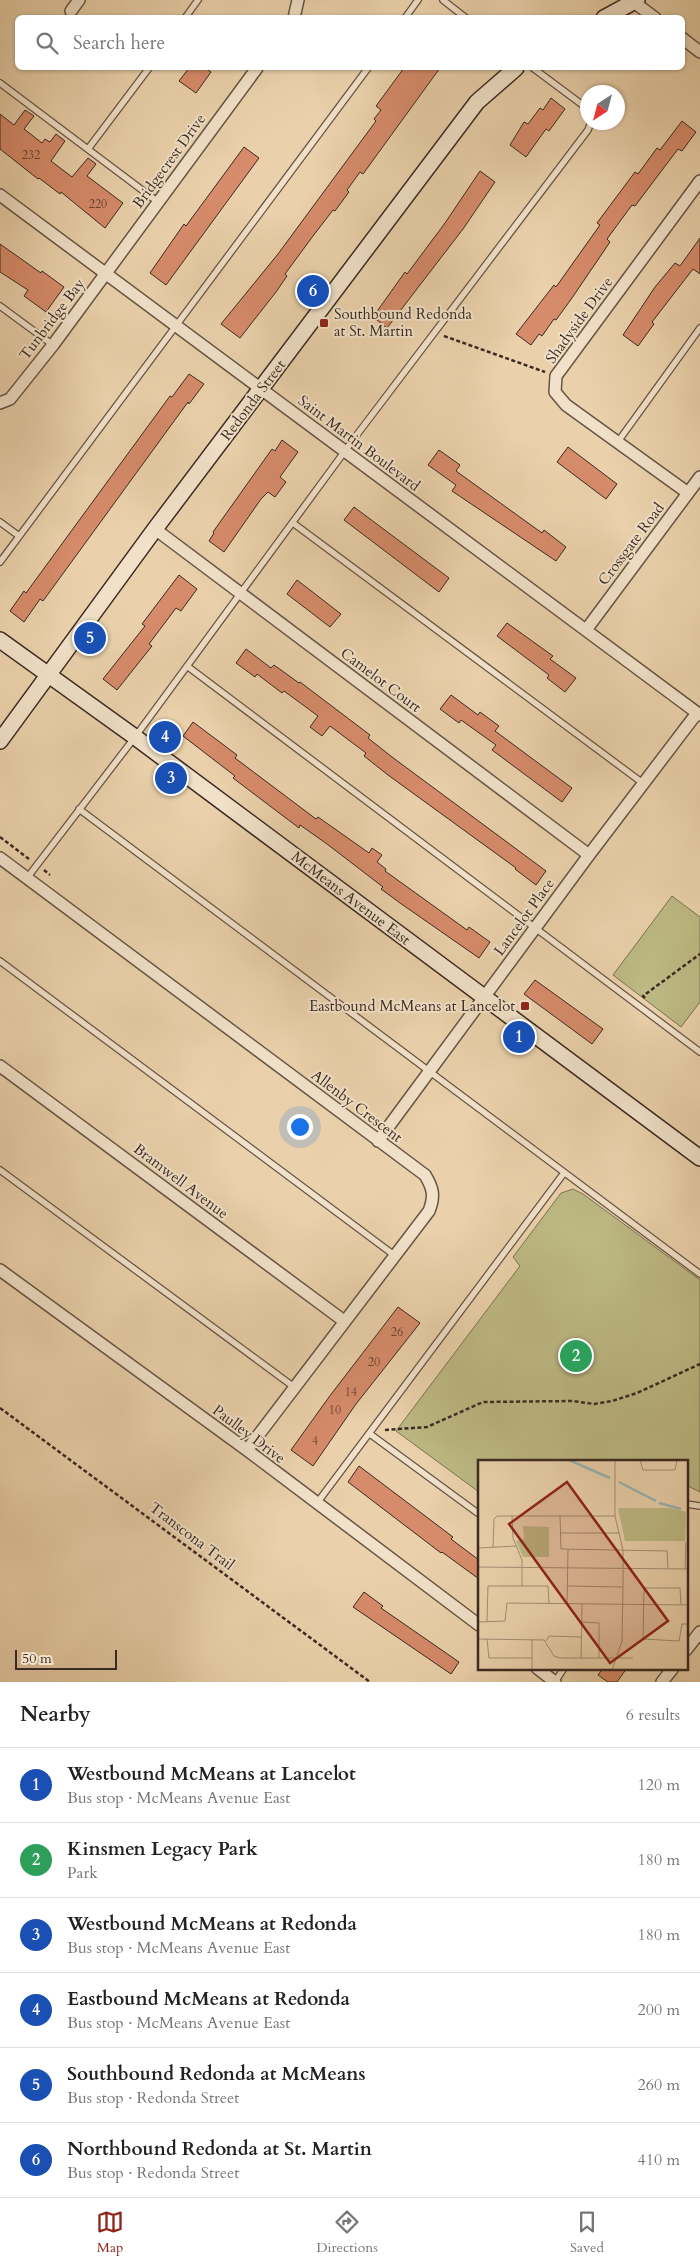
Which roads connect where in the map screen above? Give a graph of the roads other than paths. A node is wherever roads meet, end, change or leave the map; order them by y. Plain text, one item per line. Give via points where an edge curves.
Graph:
1 (79, 0) edge
2 (198, 0) edge
3 (298, 0) edge
4 (418, 0) edge
5 (443, 0) edge
6 (634, 1) edge
7 (71, 11) dead end
8 (187, 15) edge
9 (295, 15) edge
10 (407, 15) edge
11 (462, 15) edge
12 (609, 15) edge
13 (651, 15) edge
14 (685, 40) edge
15 (700, 52) edge
16 (147, 70) edge
17 (256, 70) edge
18 (367, 70) edge
19 (514, 70) edge
20 (536, 70) edge
21 (0, 83) edge
22 (580, 103) edge
23 (588, 130) edge
24 (88, 149) junction
25 (700, 181) edge
26 (0, 194) edge
27 (158, 202) junction
28 (106, 273) junction
29 (0, 306) edge
30 (177, 325) junction
31 (700, 328) edge
32 (53, 345) junction
33 (261, 389) junction
34 (0, 402) edge
35 (616, 442) junction
36 (346, 452) junction
37 (700, 477) edge
38 (688, 493) junction
39 (0, 522) edge
40 (294, 524) junction
41 (155, 529) junction
42 (19, 536) junction
43 (0, 562) edge
44 (240, 594) junction
45 (586, 630) junction
46 (0, 640) edge
47 (187, 666) junction
48 (48, 676) junction
49 (699, 714) edge
50 (135, 737) junction
51 (0, 741) edge
52 (644, 784) junction
53 (79, 809) junction
54 (589, 855) junction
55 (0, 858) edge
56 (27, 878) junction
57 (534, 928) junction
58 (0, 962) edge
59 (484, 998) junction
60 (700, 1052) edge
61 (0, 1066) edge
62 (430, 1071) junction
63 (378, 1141) junction
64 (700, 1158) edge
65 (0, 1170) edge
66 (564, 1173) junction
67 (394, 1255) junction
68 (0, 1270) edge
69 (700, 1274) edge
70 (344, 1321) junction
71 (294, 1387) junction
72 (371, 1432) junction
73 (247, 1450) junction
74 (316, 1503) junction
75 (478, 1513) edge
76 (478, 1624) edge
77 (700, 1632) edge
78 (688, 1647) edge
79 (540, 1670) edge
80 (563, 1670) edge
81 (671, 1670) edge
82 (555, 1682) edge
83 (662, 1682) edge

1 - 7 street
2 - 8 lane
3 - 9 street
4 - 10 lane
5 - 11 lane
6 - 12 street
6 - 13 street
14 - 15 street
16 - 24 lane
17 - 27 street, Bridgecrest Drive
18 - 30 lane
19 - 33 street, Redonda Street via 477,102
20 - 22 lane
21 - 24 lane
23 - 36 lane
24 - 27 lane
25 - 35 street, Shadyside Drive via 556,376 554,392 559,398
26 - 28 street, Saint Martin Boulevard
27 - 28 street, Bridgecrest Drive
28 - 30 street, Saint Martin Boulevard
28 - 32 street, Tunbridge Bay
29 - 32 lane
30 - 33 street, Saint Martin Boulevard
30 - 42 lane
31 - 35 lane
32 - 34 street, Tunbridge Bay via 10,399
33 - 36 street, Saint Martin Boulevard
33 - 41 street, Redonda Street
35 - 38 street, Shadyside Drive
36 - 40 lane
36 - 45 street, Saint Martin Boulevard
37 - 38 street, Crossgate Road
38 - 45 street, Crossgate Road
39 - 42 lane
40 - 44 lane
40 - 52 lane
41 - 44 street, Camelot Court
41 - 48 street, Redonda Street
42 - 43 lane
44 - 47 lane
44 - 54 street, Camelot Court
45 - 49 street, Saint Martin Boulevard
46 - 48 street, McMeans Avenue East
47 - 50 lane
47 - 57 lane
48 - 50 street, McMeans Avenue East
48 - 51 street, Redonda Street
49 - 52 street, Lancelot Place
50 - 53 lane
50 - 59 street, McMeans Avenue East
52 - 54 street, Lancelot Place
53 - 56 lane
53 - 62 lane
54 - 57 street, Lancelot Place
55 - 56 street, Allenby Crescent
56 - 63 street, Allenby Crescent
57 - 59 street, Lancelot Place
57 - 60 lane
58 - 67 lane
59 - 62 street, Lancelot Place
59 - 64 street, McMeans Avenue East
61 - 70 street, Bramwell Avenue
62 - 63 street, Lancelot Place
62 - 66 lane
63 - 67 street, Allenby Crescent via 425,1175 432,1187 433,1199 428,1210
65 - 71 lane
66 - 69 lane
66 - 72 lane
67 - 70 street, Allenby Crescent
68 - 73 street, Paulley Drive
70 - 71 street, Allenby Crescent
71 - 73 street, Allenby Crescent
72 - 74 lane
72 - 75 lane
73 - 74 street, Paulley Drive
74 - 76 street, Paulley Drive
77 - 78 street
79 - 82 street
80 - 82 lane
81 - 83 street

